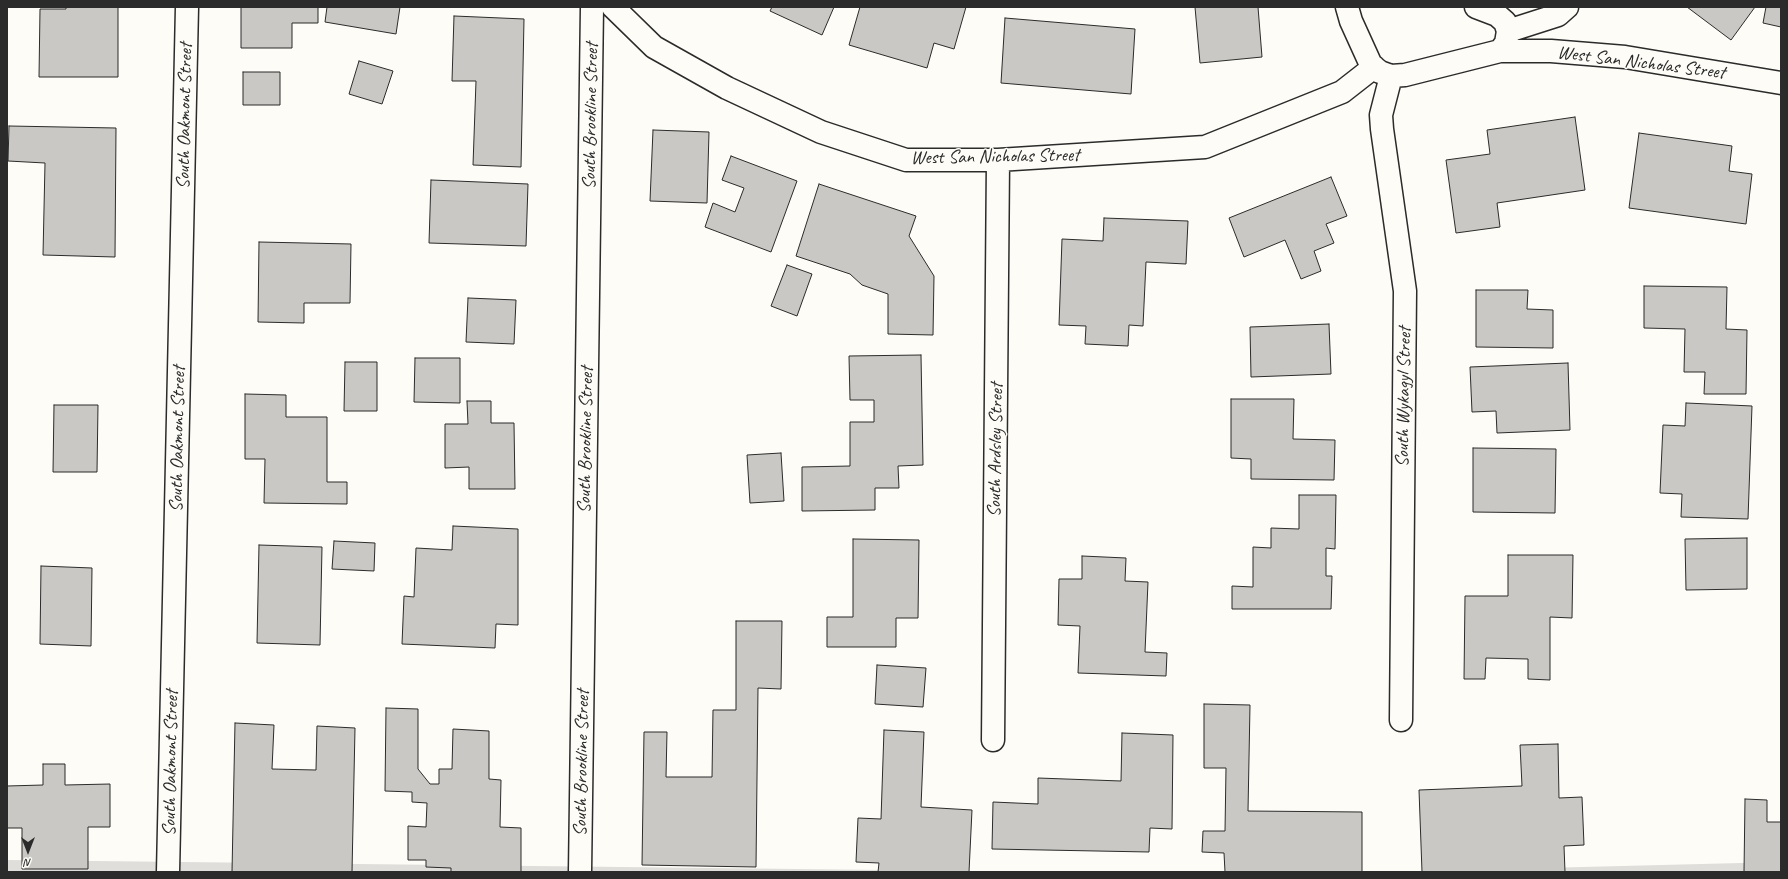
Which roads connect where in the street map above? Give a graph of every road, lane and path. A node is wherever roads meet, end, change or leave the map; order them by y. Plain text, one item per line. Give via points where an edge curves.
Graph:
1 (187, 7) edge
2 (592, 7) edge
3 (613, 7) edge
4 (1347, 7) edge
5 (1476, 7) edge
6 (1568, 7) edge
7 (1504, 41) junction
8 (1383, 71) junction
9 (1781, 83) edge
10 (998, 160) junction
11 (1401, 720) dead end
12 (993, 740) dead end
13 (168, 872) edge
14 (580, 872) edge

1 - 13 street, South Oakmont Street
2 - 14 street, South Brookline Street
3 - 10 street, West San Nicholas Street via 654,47 727,88 821,132 906,160
4 - 8 street via 1371,65
5 - 7 street via 1505,22
6 - 7 street via 1558,16
7 - 8 street via 1405,75
7 - 9 street, West San Nicholas Street via 1551,51 1625,57
8 - 10 street, West San Nicholas Street via 1342,92 1205,147
8 - 11 street, South Wykagyl Street via 1381,115 1405,291
10 - 12 street, South Ardsley Street

